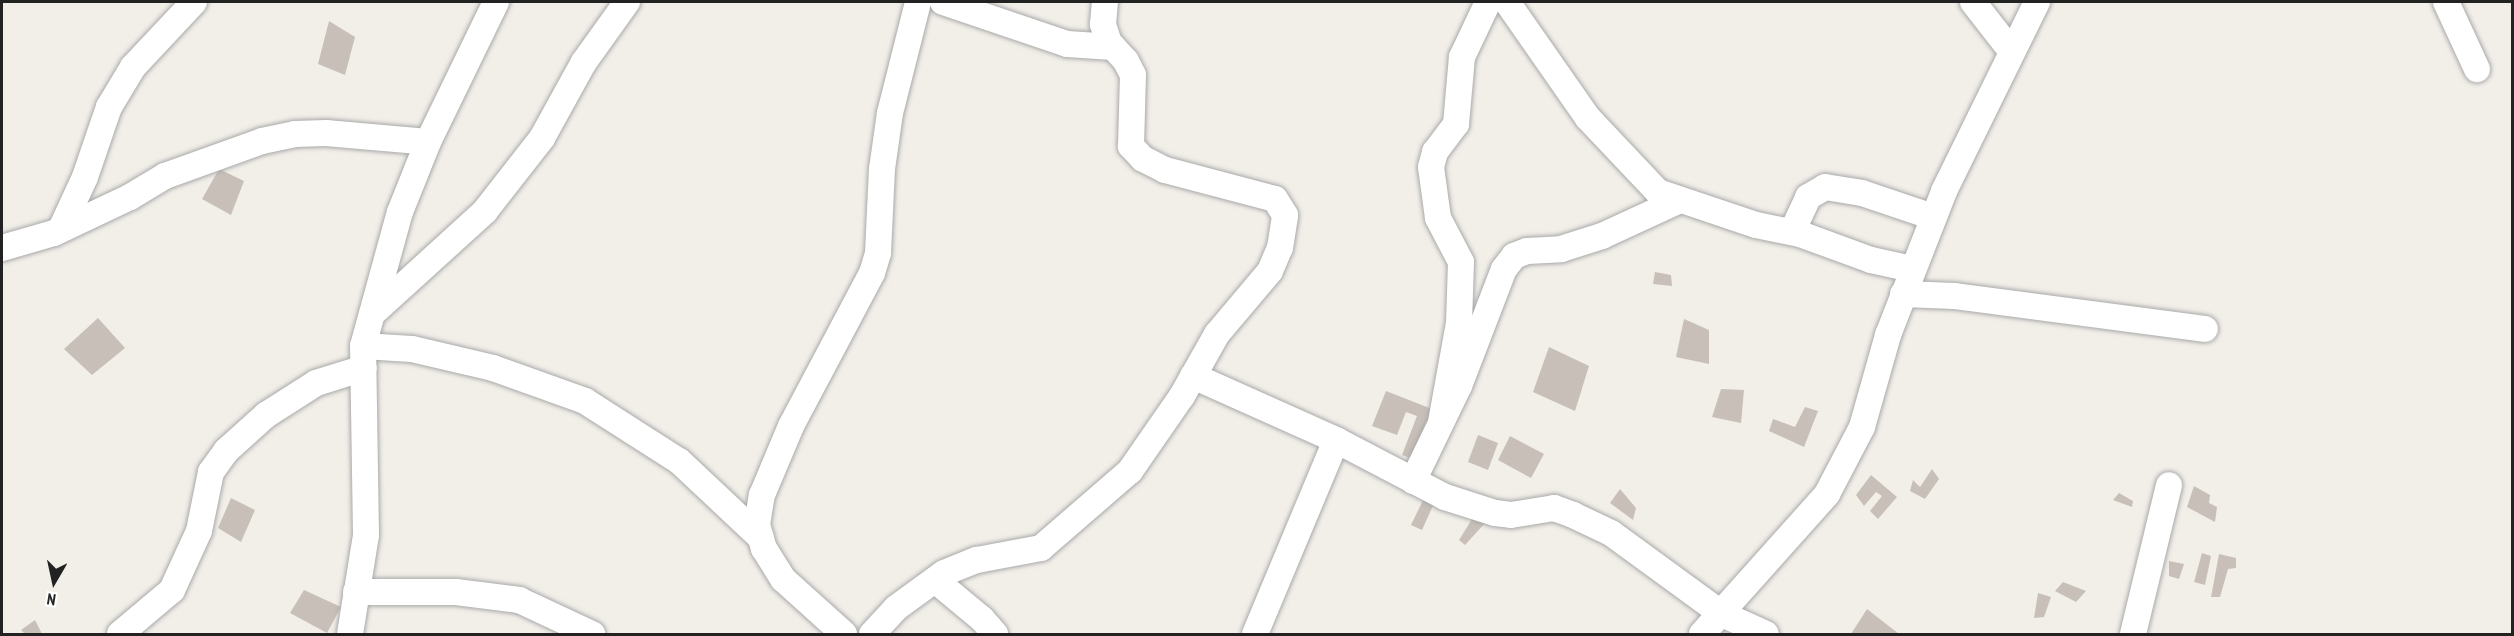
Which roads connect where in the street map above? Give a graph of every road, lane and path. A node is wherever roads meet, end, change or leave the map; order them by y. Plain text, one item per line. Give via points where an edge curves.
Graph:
1 (194, 2) edge
2 (496, 2) edge
3 (627, 2) edge
4 (918, 2) edge
5 (943, 2) edge
6 (1105, 2) edge
7 (1488, 2) edge
8 (1507, 2) edge
9 (1973, 2) edge
10 (2037, 2) edge
11 (2446, 2) edge
12 (1113, 47) junction
13 (2012, 52) junction
14 (2477, 69) dead end
15 (428, 142) junction
16 (1680, 200) junction
17 (1933, 217) junction
18 (61, 229) junction
19 (1792, 232) junction
20 (2, 248) edge
21 (1912, 269) junction
22 (1903, 294) junction
23 (372, 314) junction
24 (2205, 329) dead end
25 (364, 357) junction
26 (1193, 376) junction
27 (1441, 422) junction
28 (1336, 440) junction
29 (1413, 481) junction
30 (2169, 485) dead end
31 (760, 538) junction
32 (935, 580) junction
33 (356, 592) junction
34 (1722, 614) junction
35 (120, 634) edge
36 (350, 634) edge
37 (592, 634) edge
38 (844, 634) edge
39 (872, 634) edge
40 (995, 634) edge
41 (1254, 634) edge
42 (1702, 634) edge
43 (1766, 634) edge
44 (2133, 634) edge

1 - 18 street via 133,67 109,107 85,177
2 - 15 street
3 - 23 street via 584,62 542,138 485,211
4 - 31 street via 890,113 882,169 878,253 872,273 791,426 762,495 757,525
5 - 12 street via 1067,44
6 - 12 street via 1103,24
7 - 27 street via 1462,57 1456,124 1435,152 1431,167 1438,218 1461,262 1459,323
8 - 16 street via 1596,127 1646,182
9 - 13 street
10 - 13 street
11 - 14 street
12 - 26 street via 1133,75 1131,146 1143,159 1165,170 1275,199 1285,215 1280,248 1270,271 1217,334
13 - 17 street via 1972,128
15 - 18 street via 327,133 262,141 165,176
15 - 23 street via 400,212
16 - 19 street
16 - 27 street via 1592,239 1561,249 1527,251 1514,256 1504,269
17 - 19 street via 1862,193 1826,187 1808,197
17 - 21 street
18 - 20 street
19 - 21 street via 1871,260
21 - 22 street
22 - 24 street via 1955,296
22 - 34 street via 1862,427 1827,494
23 - 25 street
25 - 31 street via 412,349 494,368 585,401 679,461
25 - 33 street via 366,536
25 - 35 street via 266,415 226,451 211,472 199,531 172,590
26 - 28 street
26 - 32 street via 1130,471 1073,524 1041,548 977,560
27 - 29 street
28 - 29 street
28 - 41 street
29 - 34 street via 1445,498 1495,513 1511,515 1554,508 1573,514 1611,533
30 - 44 street
31 - 38 street via 783,579
32 - 39 street via 896,608
32 - 40 street
33 - 36 street
33 - 37 street via 456,592 519,600
34 - 42 street
34 - 43 street

